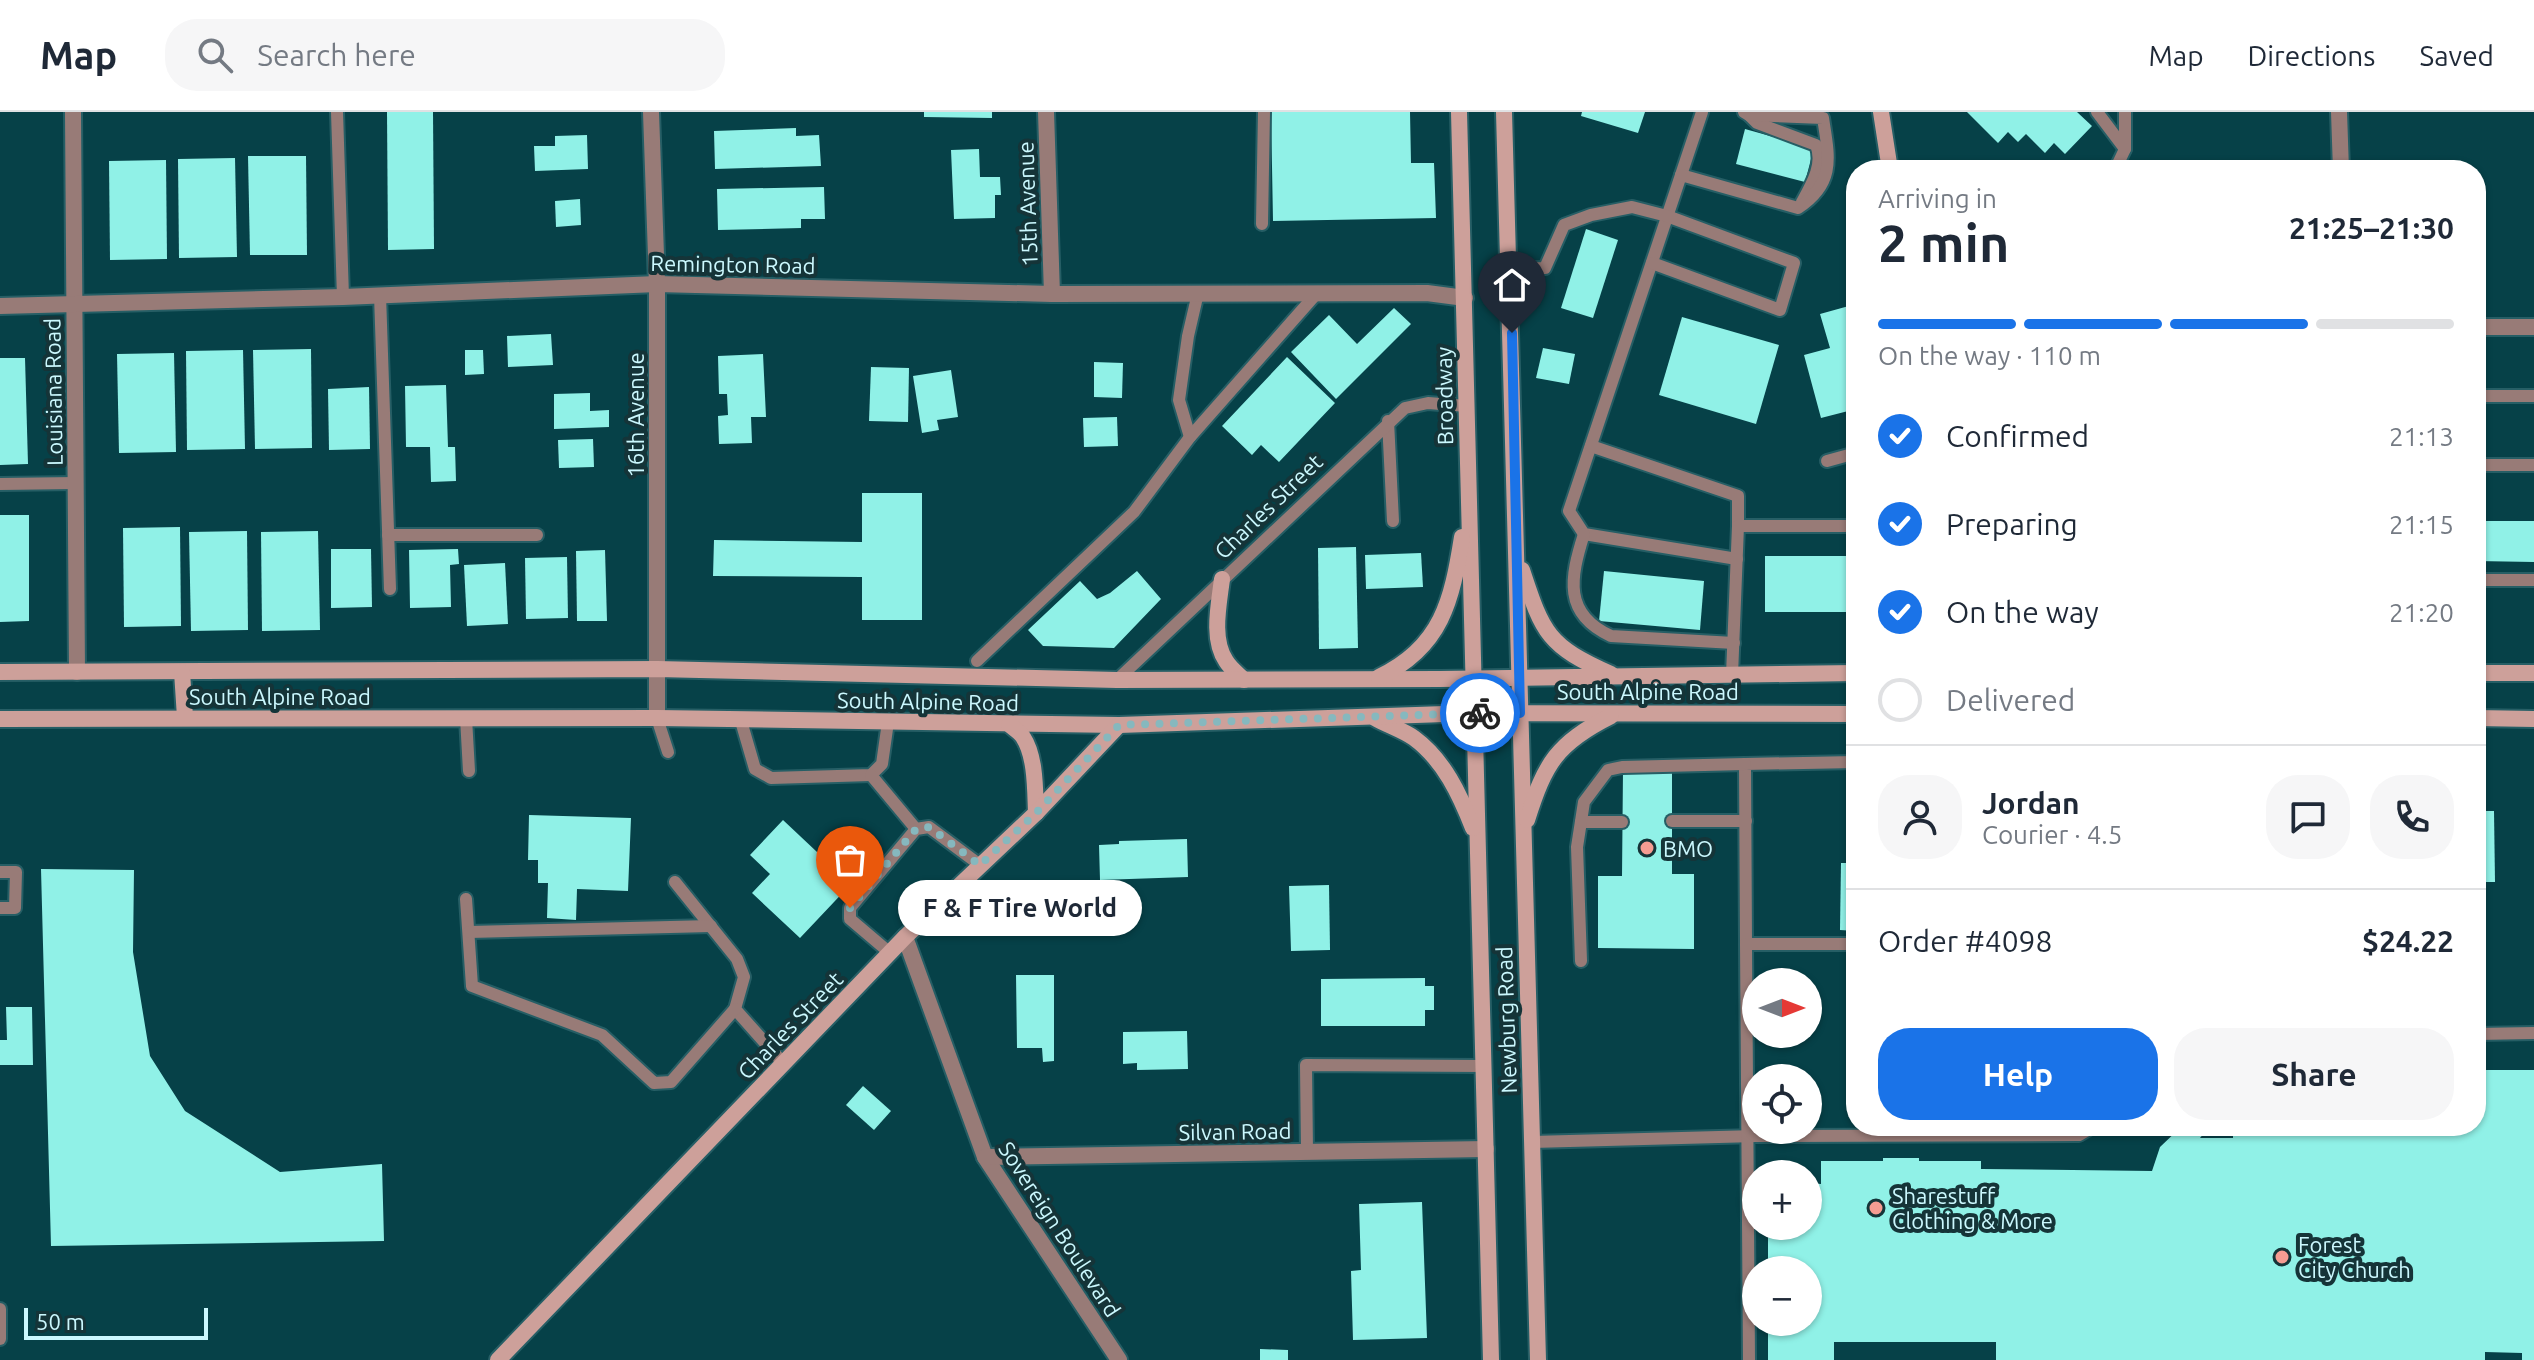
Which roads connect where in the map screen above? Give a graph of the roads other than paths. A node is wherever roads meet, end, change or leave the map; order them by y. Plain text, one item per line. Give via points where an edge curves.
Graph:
1 (73, 112) edge
2 (337, 112) edge
3 (651, 112) edge
4 (1046, 112) edge
5 (1264, 112) edge
6 (1459, 112) edge
7 (1504, 112) edge
8 (1702, 112) edge
9 (1881, 112) edge
10 (2097, 112) edge
11 (2125, 112) edge
12 (2339, 112) edge
13 (1746, 114) edge
14 (2125, 149) junction
15 (1888, 160) edge
16 (2120, 160) edge
17 (2341, 160) edge
18 (1681, 175) junction
19 (1798, 208) junction
20 (1667, 216) junction
21 (1262, 224) dead end
22 (1652, 263) junction
23 (1509, 269) junction
24 (657, 284) junction
25 (1198, 293) junction
26 (1317, 293) junction
27 (1052, 294) junction
28 (380, 295) junction
29 (343, 297) junction
30 (1465, 298) junction
31 (0, 306) edge
32 (73, 306) junction
33 (2486, 327) edge
34 (2534, 327) edge
35 (2486, 396) edge
36 (2534, 396) edge
37 (1467, 406) junction
38 (1388, 421) junction
39 (1190, 437) junction
40 (1591, 446) junction
41 (1846, 456) edge
42 (1827, 461) dead end
43 (2486, 465) edge
44 (2534, 465) edge
45 (76, 483) junction
46 (0, 484) edge
47 (1469, 496) junction
48 (1393, 521) dead end
49 (1738, 526) junction
50 (1846, 526) edge
51 (1584, 534) junction
52 (388, 535) junction
53 (537, 535) dead end
54 (1516, 551) junction
55 (1737, 559) junction
56 (1222, 579) junction
57 (2486, 580) edge
58 (2534, 580) edge
59 (390, 589) dead end
60 (1734, 643) junction
61 (977, 661) dead end
62 (657, 669) junction
63 (0, 672) edge
64 (77, 672) junction
65 (182, 672) junction
66 (1846, 673) edge
67 (2486, 673) edge
68 (2534, 673) edge
69 (1732, 675) junction
70 (1616, 677) junction
71 (1518, 678) junction
72 (1473, 679) junction
73 (1117, 680) junction
74 (1244, 680) junction
75 (1374, 680) junction
76 (1474, 713) junction
77 (1520, 713) junction
78 (1616, 713) junction
79 (1846, 714) edge
80 (185, 717) junction
81 (466, 718) junction
82 (657, 718) junction
83 (1373, 718) junction
84 (2486, 718) edge
85 (0, 719) edge
86 (2534, 719) edge
87 (741, 721) junction
88 (888, 722) junction
89 (1009, 724) junction
90 (1119, 725) junction
91 (668, 752) dead end
92 (1846, 762) edge
93 (1745, 764) junction
94 (469, 771) dead end
95 (871, 775) junction
96 (1036, 813) junction
97 (1672, 821) dead end
98 (1746, 821) junction
99 (1581, 822) junction
100 (1622, 822) dead end
101 (916, 829) junction
102 (1523, 836) junction
103 (1478, 838) junction
104 (980, 865) junction
105 (0, 872) edge
106 (675, 882) dead end
107 (466, 899) dead end
108 (0, 908) edge
109 (711, 926) junction
110 (469, 932) junction
111 (905, 937) junction
112 (1746, 944) junction
113 (1846, 944) edge
114 (890, 953) junction
115 (1581, 961) dead end
116 (735, 1009) junction
117 (2534, 1033) edge
118 (2486, 1034) edge
119 (783, 1063) junction
120 (1746, 1064) edge
121 (1484, 1066) junction
122 (1742, 1136) edge
123 (1822, 1136) edge
124 (1846, 1136) edge
125 (1532, 1142) junction
126 (1746, 1144) edge
127 (1486, 1149) junction
128 (1307, 1152) junction
129 (985, 1157) junction
130 (0, 1300) edge
131 (0, 1309) edge
132 (0, 1339) edge
133 (498, 1360) edge
134 (1119, 1360) edge
135 (1491, 1360) edge
136 (1538, 1360) edge
137 (1749, 1360) edge

1 - 32 street, Louisiana Road
2 - 29 lane
3 - 24 street, 16th Avenue
4 - 27 street, 15th Avenue
5 - 21 lane
6 - 30 main road, Broadway
7 - 23 main road
8 - 18 lane
9 - 15 main road
10 - 14 lane
11 - 14 lane
12 - 17 street
13 - 19 lane via 1816,145 1818,168
13 - 19 lane via 1823,118 1827,172 1813,198
14 - 16 lane
18 - 19 lane
18 - 20 lane
20 - 22 lane
20 - 22 lane via 1794,263 1780,310
20 - 23 lane via 1632,207 1591,215 1564,225 1545,268
22 - 40 lane
23 - 54 main road
24 - 27 street, Remington Road
24 - 28 street, Remington Road
24 - 62 street, 16th Avenue
25 - 26 street, Remington Road
25 - 27 street, Remington Road
25 - 39 lane via 1179,400
26 - 30 street, Remington Road
26 - 39 lane
28 - 29 street, Remington Road
28 - 52 lane
29 - 32 street, Remington Road
30 - 37 main road, Broadway
31 - 32 street, Remington Road
32 - 45 street, Louisiana Road
33 - 34 street
35 - 36 lane
37 - 38 lane, Charles Street via 1428,403 1405,408
37 - 47 main road, Broadway
38 - 48 lane
38 - 56 lane, Charles Street
39 - 61 lane via 1134,512
40 - 49 lane via 1738,496
40 - 51 lane via 1569,511
41 - 42 lane
43 - 44 lane
45 - 46 lane
45 - 64 street, Louisiana Road
47 - 72 main road, Broadway
47 - 75 main road via 1445,612 1420,650 1403,666
49 - 50 lane
49 - 55 lane
51 - 55 lane
51 - 60 lane via 1573,585 1578,609 1593,627 1611,636
52 - 53 lane
52 - 59 lane
54 - 70 main road via 1532,604 1548,634 1575,658
54 - 71 main road
55 - 60 lane
56 - 73 lane, Charles Street
56 - 74 main road via 1218,642 1225,660
57 - 58 lane
60 - 69 lane
62 - 65 main road, South Alpine Road
62 - 73 main road, South Alpine Road
62 - 82 street, 16th Avenue
63 - 64 main road, South Alpine Road
64 - 65 main road, South Alpine Road
65 - 80 main road
66 - 69 main road, South Alpine Road
67 - 68 main road
69 - 70 main road, South Alpine Road
70 - 71 main road, South Alpine Road
71 - 72 main road, South Alpine Road
71 - 77 main road, Newburg Road
72 - 75 main road, South Alpine Road
72 - 76 main road, Newburg Road
73 - 74 main road, South Alpine Road
74 - 75 main road, South Alpine Road
76 - 77 main road, South Alpine Road
76 - 83 main road, South Alpine Road
76 - 103 main road, Newburg Road
77 - 78 main road, South Alpine Road
77 - 102 main road, Newburg Road
78 - 79 main road, South Alpine Road
78 - 102 main road via 1560,748 1542,777
80 - 81 main road, South Alpine Road
80 - 85 main road, South Alpine Road
81 - 82 main road, South Alpine Road
81 - 94 lane
82 - 87 main road, South Alpine Road
82 - 91 lane
83 - 90 main road, South Alpine Road
83 - 103 main road via 1414,738 1440,763
84 - 86 main road
87 - 88 main road, South Alpine Road
87 - 95 lane via 755,769 771,778
88 - 89 main road, South Alpine Road
88 - 95 lane via 882,764
89 - 90 main road, South Alpine Road
89 - 96 main road via 1023,737 1029,753
90 - 96 main road, Charles Street
92 - 93 lane
93 - 98 lane
93 - 99 lane via 1608,770 1584,802
95 - 101 lane
96 - 104 main road, Charles Street
97 - 98 lane
98 - 112 lane
99 - 100 lane
99 - 115 lane
101 - 104 lane via 929,827
101 - 114 lane via 850,908 850,919
102 - 125 main road, Newburg Road
103 - 121 main road, Newburg Road
104 - 111 main road, Charles Street
105 - 108 lane via 16,872 15,908
106 - 109 lane
107 - 110 lane
109 - 110 lane
109 - 116 lane via 744,977
110 - 116 lane via 472,986 602,1035 654,1083 671,1082
111 - 114 main road, Charles Street
111 - 129 street, Sovereign Boulevard
112 - 113 lane
112 - 120 lane
114 - 119 main road, Charles Street
116 - 119 lane
117 - 118 lane
119 - 133 main road, Charles Street
121 - 127 main road, Newburg Road
121 - 128 lane via 1306,1065
122 - 125 lane
123 - 124 lane
125 - 136 main road, Newburg Road
126 - 137 lane
127 - 128 street, Silvan Road
127 - 135 main road, Newburg Road
128 - 129 street, Silvan Road
129 - 134 street, Sovereign Boulevard
130 - 131 lane
131 - 132 lane

